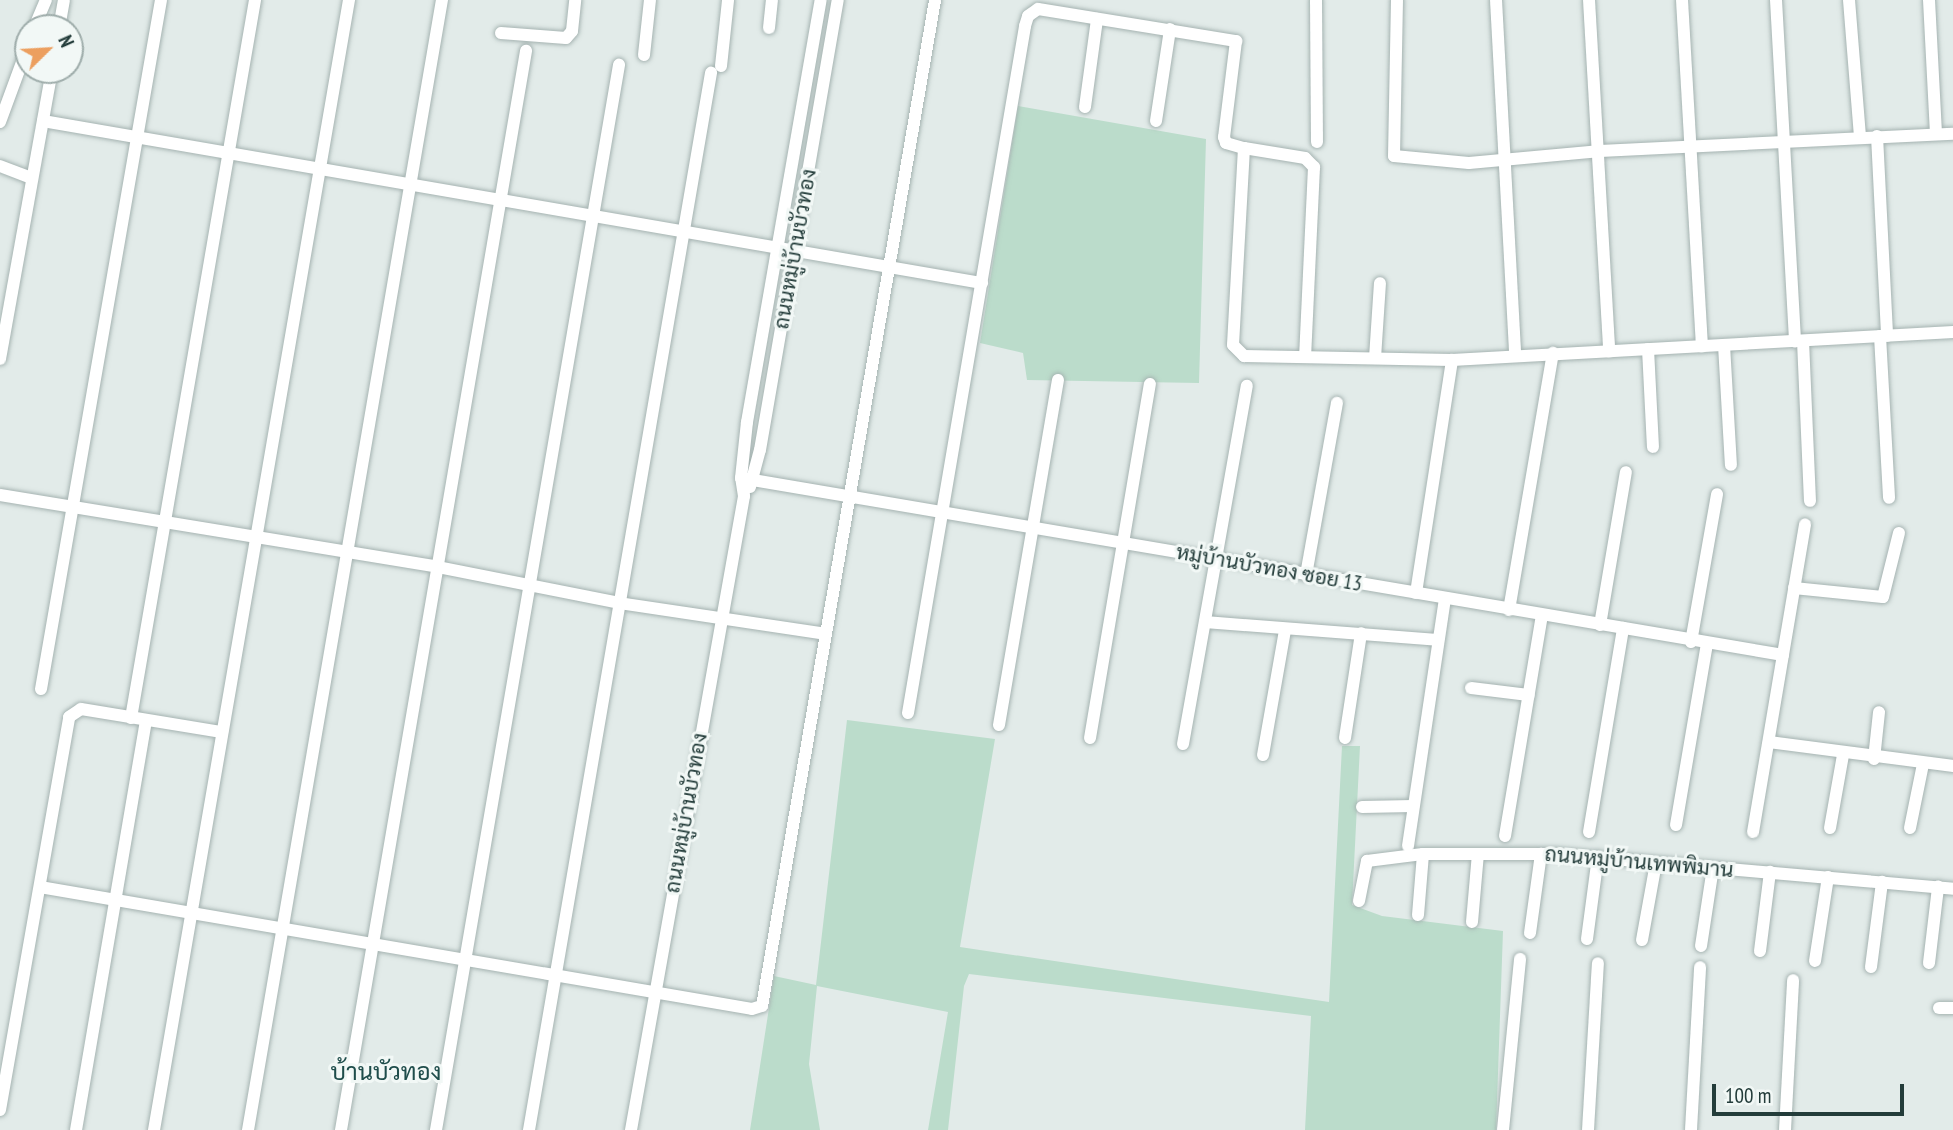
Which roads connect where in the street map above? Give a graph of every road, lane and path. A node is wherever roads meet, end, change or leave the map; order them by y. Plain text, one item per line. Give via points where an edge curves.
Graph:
1 (161, 0) edge
2 (255, 0) edge
3 (349, 0) edge
4 (442, 0) edge
5 (575, 0) edge
6 (650, 0) edge
7 (728, 0) edge
8 (772, 0) edge
9 (821, 0) edge
10 (838, 0) edge
11 (936, 0) edge
12 (1316, 0) edge
13 (1397, 0) edge
14 (1496, 0) edge
15 (1588, 0) edge
16 (1682, 0) edge
17 (1776, 0) edge
18 (1849, 0) edge
19 (1928, 0) edge
20 (1097, 19) junction
21 (769, 28) dead end
22 (1170, 29) junction
23 (501, 33) dead end
24 (526, 51) dead end
25 (644, 55) dead end
26 (618, 65) dead end
27 (14, 84) edge
28 (50, 84) edge
29 (1085, 107) dead end
30 (43, 121) junction
31 (1156, 121) dead end
32 (0, 122) edge
33 (1936, 134) junction
34 (1953, 134) edge
35 (1860, 136) junction
36 (1877, 136) junction
37 (136, 139) junction
38 (1317, 142) dead end
39 (1783, 142) junction
40 (1691, 146) junction
41 (1244, 148) junction
42 (1600, 151) junction
43 (229, 153) junction
44 (1503, 159) junction
45 (0, 166) edge
46 (319, 169) junction
47 (32, 178) junction
48 (410, 186) junction
49 (502, 201) junction
50 (593, 218) junction
51 (684, 234) junction
52 (778, 248) junction
53 (794, 251) junction
54 (891, 267) junction
55 (982, 283) junction
56 (1380, 283) dead end
57 (1953, 332) edge
58 (1883, 336) junction
59 (1799, 341) junction
60 (1724, 345) junction
61 (1702, 346) junction
62 (1648, 349) junction
63 (1609, 351) junction
64 (1553, 353) junction
65 (1514, 355) junction
66 (1305, 356) junction
67 (1375, 358) junction
68 (0, 359) edge
69 (1452, 360) junction
70 (1058, 380) dead end
71 (1150, 384) dead end
72 (1247, 386) dead end
73 (1337, 403) dead end
74 (1653, 447) dead end
75 (1731, 465) dead end
76 (1626, 472) dead end
77 (748, 479) junction
78 (1717, 494) dead end
79 (0, 495) edge
80 (851, 497) junction
81 (1889, 498) dead end
82 (1810, 501) dead end
83 (73, 507) junction
84 (942, 511) junction
85 (164, 521) junction
86 (1805, 524) dead end
87 (1034, 527) junction
88 (1899, 533) dead end
89 (255, 537) junction
90 (1124, 543) junction
91 (346, 554) junction
92 (1216, 559) junction
93 (438, 567) junction
94 (1306, 575) junction
95 (529, 584) junction
96 (1794, 588) junction
97 (1416, 593) junction
98 (1445, 599) junction
99 (619, 603) junction
100 (1509, 610) junction
101 (720, 617) junction
102 (1542, 617) junction
103 (1205, 622) junction
104 (1600, 625) junction
105 (1623, 628) junction
106 (1285, 629) junction
107 (826, 634) junction
108 (1360, 634) junction
109 (1437, 640) junction
110 (1692, 642) junction
111 (1706, 644) junction
112 (1783, 655) junction
113 (1471, 688) dead end
114 (41, 689) dead end
115 (1529, 695) junction
116 (1879, 712) dead end
117 (908, 713) dead end
118 (131, 718) junction
119 (146, 721) junction
120 (999, 725) dead end
121 (222, 732) junction
122 (1090, 737) dead end
123 (1345, 738) dead end
124 (1769, 742) junction
125 (1183, 744) dead end
126 (1263, 755) dead end
127 (1843, 755) junction
128 (1874, 759) junction
129 (1923, 764) junction
130 (1953, 766) edge
131 (1413, 806) junction
132 (1362, 807) dead end
133 (1676, 825) dead end
134 (1830, 828) dead end
135 (1910, 828) dead end
136 (1589, 832) dead end
137 (1753, 832) dead end
138 (1505, 836) dead end
139 (1408, 846) dead end
140 (1423, 854) junction
141 (1478, 854) junction
142 (1541, 854) junction
143 (1598, 857) junction
144 (1656, 863) junction
145 (1713, 869) junction
146 (1770, 872) junction
147 (1828, 877) junction
148 (1882, 882) junction
149 (40, 887) junction
150 (1938, 887) junction
151 (1953, 889) edge
152 (115, 898) junction
153 (1359, 901) dead end
154 (192, 911) junction
155 (1418, 915) dead end
156 (1472, 922) dead end
157 (282, 929) junction
158 (1530, 933) dead end
159 (1587, 939) dead end
160 (1643, 940) dead end
161 (374, 941) junction
162 (1701, 946) dead end
163 (1760, 951) dead end
164 (465, 957) junction
165 (1520, 959) dead end
166 (1815, 961) dead end
167 (1598, 962) dead end
168 (1929, 963) dead end
169 (1700, 967) dead end
170 (1871, 967) dead end
171 (556, 975) junction
172 (1793, 980) dead end
173 (655, 992) junction
174 (1939, 1008) dead end
175 (1953, 1008) edge
176 (0, 1110) edge
177 (76, 1130) edge
178 (154, 1130) edge
179 (248, 1130) edge
180 (341, 1130) edge
181 (436, 1130) edge
182 (529, 1130) edge
183 (631, 1130) edge
184 (1503, 1130) edge
185 (1588, 1130) edge
186 (1691, 1130) edge
187 (1785, 1130) edge

1 - 37 street
2 - 43 street
3 - 46 street
4 - 48 street
5 - 23 street via 572,31 566,38
6 - 25 street
7 - 51 street
8 - 21 street
9 - 52 street, ถนนหมู่บ้านบัวทอง
10 - 53 street, ถนนหมู่บ้านบัวทอง
11 - 54 street
12 - 38 street
13 - 44 street via 1394,156 1441,162
14 - 44 street
15 - 42 street
16 - 40 street
17 - 39 street
18 - 35 street
19 - 33 street
20 - 22 street
20 - 29 street
20 - 55 street via 1038,9 1028,16
22 - 31 street
22 - 41 street via 1236,41 1224,137 1226,143
24 - 49 street
26 - 50 street
27 - 32 street
28 - 30 street
30 - 37 street
30 - 47 street
33 - 34 street
33 - 36 street
35 - 36 street
35 - 39 street
36 - 58 street
37 - 43 street
37 - 83 street
39 - 40 street
39 - 59 street
40 - 42 street
40 - 61 street
41 - 66 street via 1305,158 1314,167
41 - 66 street via 1233,345 1244,355
42 - 44 street
42 - 63 street
43 - 46 street
43 - 85 street
44 - 65 street
45 - 47 street
46 - 48 street
46 - 89 street
47 - 68 street
48 - 49 street
48 - 91 street
49 - 50 street
49 - 93 street
50 - 51 street
50 - 95 street
51 - 52 street
51 - 99 street
52 - 53 street
52 - 77 street, ถนนหมู่บ้านบัวทอง
53 - 54 street
53 - 77 street, ถนนหมู่บ้านบัวทอง
54 - 55 street
54 - 80 street
55 - 84 street
56 - 67 street
57 - 58 street
58 - 59 street
58 - 81 street
59 - 60 street
59 - 82 street
60 - 61 street
60 - 75 street
61 - 62 street
62 - 63 street
62 - 74 street
63 - 64 street
64 - 65 street
64 - 100 street
65 - 69 street
66 - 67 street
67 - 69 street
69 - 97 street
70 - 87 street
71 - 90 street
72 - 92 street
73 - 94 street
76 - 104 street
77 - 80 street, หมู่บ้านบัวทอง ซอย 13
77 - 101 street, ถนนหมู่บ้านบัวทอง
78 - 110 street
79 - 83 street
80 - 84 street, หมู่บ้านบัวทอง ซอย 13
80 - 107 street
83 - 85 street
83 - 114 street
84 - 87 street, หมู่บ้านบัวทอง ซอย 13
84 - 117 street
85 - 89 street
85 - 118 street
86 - 96 street
87 - 90 street, หมู่บ้านบัวทอง ซอย 13
87 - 120 street
88 - 96 street via 1883,597
89 - 91 street
89 - 121 street
90 - 92 street, หมู่บ้านบัวทอง ซอย 13
90 - 122 street
91 - 93 street
91 - 157 street
92 - 94 street, หมู่บ้านบัวทอง ซอย 13
92 - 103 street
93 - 95 street
93 - 161 street
94 - 97 street, หมู่บ้านบัวทอง ซอย 13
95 - 99 street
95 - 164 street
96 - 112 street
97 - 98 street, หมู่บ้านบัวทอง ซอย 13
98 - 100 street, หมู่บ้านบัวทอง ซอย 13
98 - 109 street
99 - 101 street
99 - 171 street
100 - 102 street, หมู่บ้านบัวทอง ซอย 13
101 - 107 street
101 - 173 street, ถนนหมู่บ้านบัวทอง
102 - 104 street, หมู่บ้านบัวทอง ซอย 13
102 - 115 street
103 - 106 street
103 - 125 street
104 - 105 street, หมู่บ้านบัวทอง ซอย 13
105 - 110 street, หมู่บ้านบัวทอง ซอย 13
105 - 136 street
106 - 108 street
106 - 126 street
107 - 173 street via 762,1006 751,1009
108 - 109 street
108 - 123 street
109 - 131 street
110 - 111 street, หมู่บ้านบัวทอง ซอย 13
111 - 112 street, หมู่บ้านบัวทอง ซอย 13
111 - 133 street
112 - 124 street
113 - 115 street
115 - 138 street
116 - 128 street
118 - 119 street
118 - 149 street via 81,709 69,717
119 - 121 street
119 - 152 street
121 - 154 street
124 - 127 street
124 - 137 street
127 - 128 street
127 - 134 street
128 - 129 street
129 - 130 street
129 - 135 street
131 - 132 street
131 - 139 street
140 - 141 street, ถนนหมู่บ้านเทพพิมาน
140 - 153 street, ถนนหมู่บ้านเทพพิมาน via 1367,861
140 - 155 street
141 - 142 street, ถนนหมู่บ้านเทพพิมาน
141 - 156 street
142 - 143 street, ถนนหมู่บ้านเทพพิมาน
142 - 158 street
143 - 144 street, ถนนหมู่บ้านเทพพิมาน
143 - 159 street
144 - 145 street, ถนนหมู่บ้านเทพพิมาน
144 - 160 street
145 - 146 street, ถนนหมู่บ้านเทพพิมาน
145 - 162 street
146 - 147 street, ถนนหมู่บ้านเทพพิมาน
146 - 163 street
147 - 148 street, ถนนหมู่บ้านเทพพิมาน
147 - 166 street
148 - 150 street, ถนนหมู่บ้านเทพพิมาน
148 - 170 street
149 - 152 street
149 - 176 street
150 - 151 street, ถนนหมู่บ้านเทพพิมาน
150 - 168 street
152 - 154 street
152 - 177 street
154 - 157 street
154 - 178 street
157 - 161 street
157 - 179 street
161 - 164 street
161 - 180 street
164 - 171 street
164 - 181 street
165 - 184 street
167 - 185 street
169 - 186 street
171 - 173 street
171 - 182 street
172 - 187 street
173 - 183 street, ถนนหมู่บ้านบัวทอง
174 - 175 street

